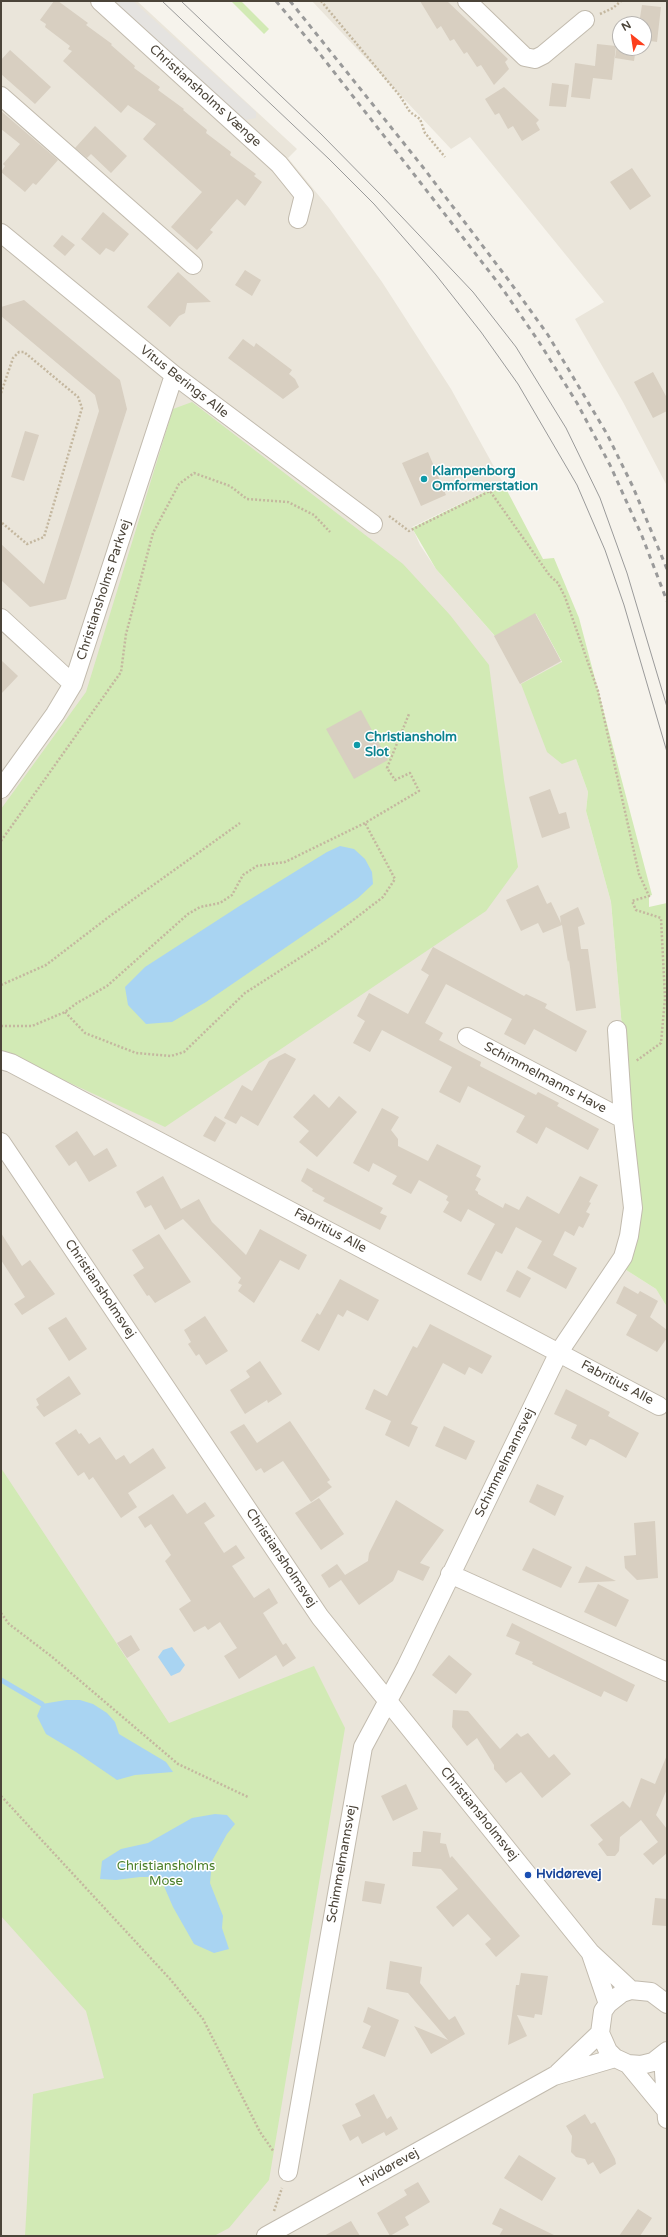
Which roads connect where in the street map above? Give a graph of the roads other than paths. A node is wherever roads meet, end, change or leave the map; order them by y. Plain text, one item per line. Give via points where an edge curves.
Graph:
1 (100, 1) edge
2 (468, 1) edge
3 (585, 20) road end
4 (1, 96) edge
5 (298, 219) dead end
6 (1, 233) edge
7 (193, 265) dead end
8 (174, 375) junction
9 (367, 520) road end
10 (1, 618) edge
11 (73, 684) junction
12 (1, 789) edge
13 (617, 1030) dead end
14 (467, 1037) dead end
15 (1, 1060) edge
16 (623, 1119) junction
17 (1, 1142) edge
18 (559, 1352) junction
19 (659, 1406) dead end
20 (450, 1574) junction
21 (667, 1672) edge
22 (388, 1701) junction
23 (590, 1952) junction
24 (631, 1990) junction
25 (665, 1998) edge
26 (608, 2004) junction
27 (600, 2033) junction
28 (665, 2053) edge
29 (622, 2061) junction
30 (554, 2076) junction
31 (666, 2114) edge
32 (288, 2172) road end
33 (266, 2236) edge

1 - 5 street, Christiansholms Vænge via 279,164 304,195
2 - 3 street via 525,57 534,59 543,55
4 - 7 street
6 - 8 street, Vitus Berings Alle
8 - 9 street, Vitus Berings Alle
8 - 11 street, Christiansholms Parkvej
10 - 11 street
11 - 12 street, Christiansholms Parkvej via 55,714
13 - 16 street, Schimmelmanns Have
14 - 16 street, Schimmelmanns Have
15 - 18 street, Fabritius Alle via 18,1066
16 - 18 street, Schimmelmanns Have via 633,1208 629,1236 623,1257
17 - 22 street, Christiansholmsvej via 320,1617
18 - 19 street, Fabritius Alle
18 - 20 street, Schimmelmannsvej
20 - 21 street
20 - 22 street, Schimmelmannsvej
22 - 23 street, Christiansholmsvej
22 - 32 street, Schimmelmannsvej via 363,1746
23 - 24 street, Christiansholmsvej
23 - 26 street, Christiansholmsvej
24 - 25 street via 643,1990
24 - 26 street via 622,1993
26 - 27 street via 600,2020
27 - 29 street via 608,2051
27 - 30 street, Hvidørevej
28 - 29 street, Hvidørevej via 653,2062 641,2065
28 - 31 street
29 - 30 street, Hvidørevej
29 - 31 street
30 - 33 street, Hvidørevej

